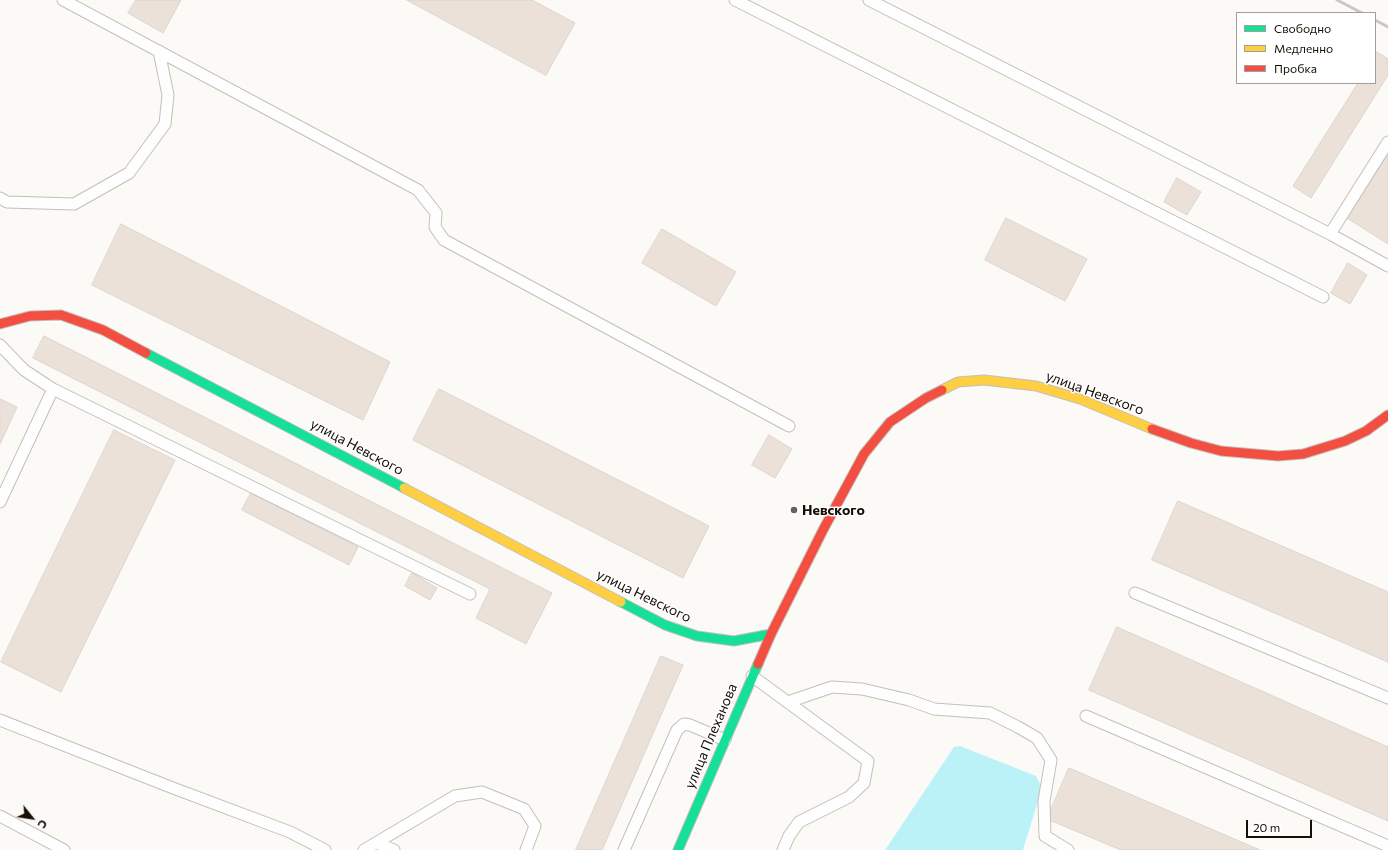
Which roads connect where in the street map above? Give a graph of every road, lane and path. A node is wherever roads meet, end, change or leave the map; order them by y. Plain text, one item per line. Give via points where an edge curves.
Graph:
1 (63, 0) edge
2 (735, 0) edge
3 (869, 0) edge
4 (159, 51) junction
5 (1388, 142) edge
6 (0, 198) edge
7 (1330, 234) junction
8 (1388, 266) edge
9 (1323, 297) dead end
10 (0, 324) edge
11 (0, 345) edge
12 (53, 389) junction
13 (1388, 415) edge
14 (789, 426) dead end
15 (0, 502) edge
16 (1135, 593) dead end
17 (470, 594) dead end
18 (771, 634) junction
19 (752, 676) junction
20 (1388, 698) edge
21 (788, 702) junction
22 (1086, 716) dead end
23 (0, 720) edge
24 (725, 740) junction
25 (0, 816) edge
26 (376, 843) junction
27 (1388, 846) edge
28 (64, 850) edge
29 (325, 850) edge
30 (364, 850) edge
31 (394, 850) edge
32 (526, 850) edge
33 (624, 850) edge
34 (678, 850) edge
35 (783, 850) edge
36 (1068, 850) edge

1 - 4 lane
2 - 9 lane
3 - 7 lane
4 - 6 lane via 168,94 165,124 130,173 74,204 7,202
4 - 14 lane via 418,190 436,213 435,227 444,240
5 - 7 lane
7 - 8 lane
10 - 18 main road, улица Невского via 30,316 61,315 103,330 665,625 697,636 734,641
11 - 12 lane via 24,370
12 - 15 lane
12 - 17 lane
13 - 18 main road, улица Невского via 1366,431 1345,441 1303,454 1247,454 1221,451 1191,443 1080,399 1036,386 984,380 958,382 926,398 890,422 864,454
16 - 20 lane
18 - 19 main road, улица Плеханова
19 - 21 lane
19 - 24 main road, улица Плеханова
21 - 35 lane via 868,761 864,783 849,797 799,822
21 - 36 lane via 832,686 862,689 934,709 990,713 1018,727 1037,738 1051,760 1044,801 1045,836
22 - 27 lane
23 - 29 lane via 290,832
24 - 33 lane via 690,725 684,724 677,730
24 - 34 main road, улица Плеханова
25 - 28 lane
26 - 30 lane
26 - 31 lane
26 - 32 lane via 455,796 482,792 524,808 536,826

